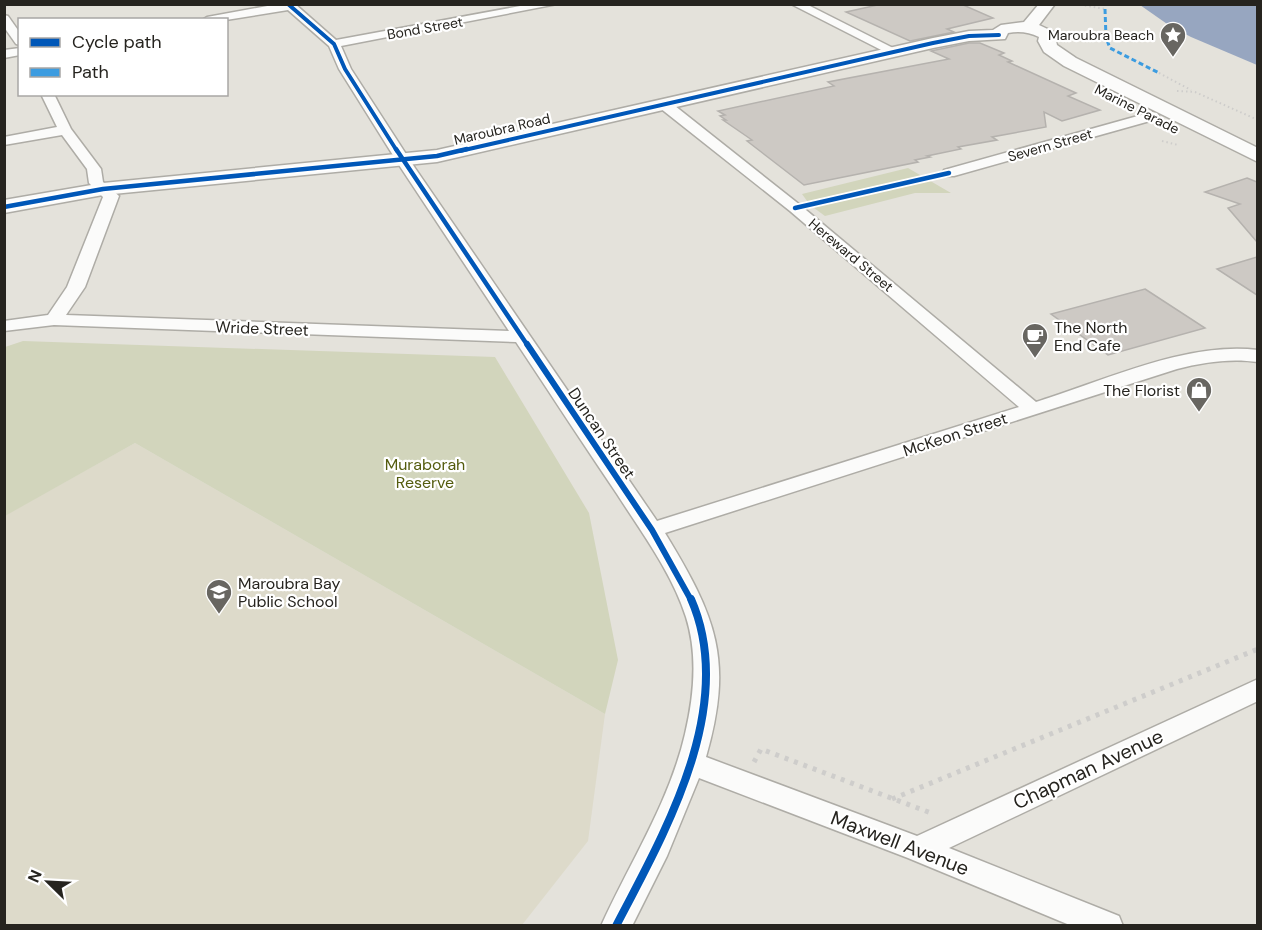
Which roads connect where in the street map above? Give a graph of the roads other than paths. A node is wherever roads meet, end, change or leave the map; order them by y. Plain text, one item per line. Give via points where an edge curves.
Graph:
1 (796, 4) edge
2 (1048, 4) edge
3 (289, 5) edge
4 (543, 5) edge
5 (4, 18) edge
6 (218, 18) edge
7 (1028, 28) junction
8 (999, 35) junction
9 (18, 39) edge
10 (1046, 41) junction
11 (334, 44) junction
12 (1029, 49) dead end
13 (895, 52) junction
14 (48, 96) edge
15 (665, 105) junction
16 (1152, 116) junction
17 (65, 130) junction
18 (4, 141) edge
19 (1257, 156) edge
20 (404, 160) junction
21 (1257, 169) edge
22 (949, 173) dead end
23 (103, 189) junction
24 (4, 207) edge
25 (54, 320) junction
26 (4, 326) edge
27 (521, 337) junction
28 (1254, 351) edge
29 (1033, 409) junction
30 (652, 530) junction
31 (1257, 689) edge
32 (691, 763) junction
33 (918, 849) junction
34 (616, 926) edge
35 (1108, 926) edge

1 - 13 street
2 - 7 street
3 - 6 street
3 - 11 street, Duncan Street
4 - 11 street, Bond Street
5 - 9 street
7 - 8 street via 1006,28
7 - 10 street, Marine Parade via 1046,34
8 - 10 street via 1020,43
8 - 13 street, Maroubra Road via 969,36
10 - 19 street, Marine Parade via 1070,62
11 - 20 street, Duncan Street via 345,69
12 - 16 street, Marine Parade
13 - 15 street, Maroubra Road
14 - 17 street
15 - 20 street, Maroubra Road
15 - 29 street, Hereward Street via 795,208
16 - 21 street, Marine Parade
16 - 22 street, Severn Street
17 - 18 street
17 - 23 street
20 - 23 street, Maroubra Road
20 - 27 street, Duncan Street
23 - 24 street, Maroubra Road
23 - 25 street via 111,196 76,287
25 - 26 street, Wride Street
25 - 27 street, Wride Street
27 - 30 street, Duncan Street
28 - 29 street, McKeon Street via 1215,354
29 - 30 street, McKeon Street
30 - 32 street, Duncan Street via 682,580 699,621 707,668 704,709
31 - 33 street, Chapman Avenue
32 - 33 street, Maxwell Avenue
32 - 34 street, Duncan Street
33 - 35 street, Maxwell Avenue

